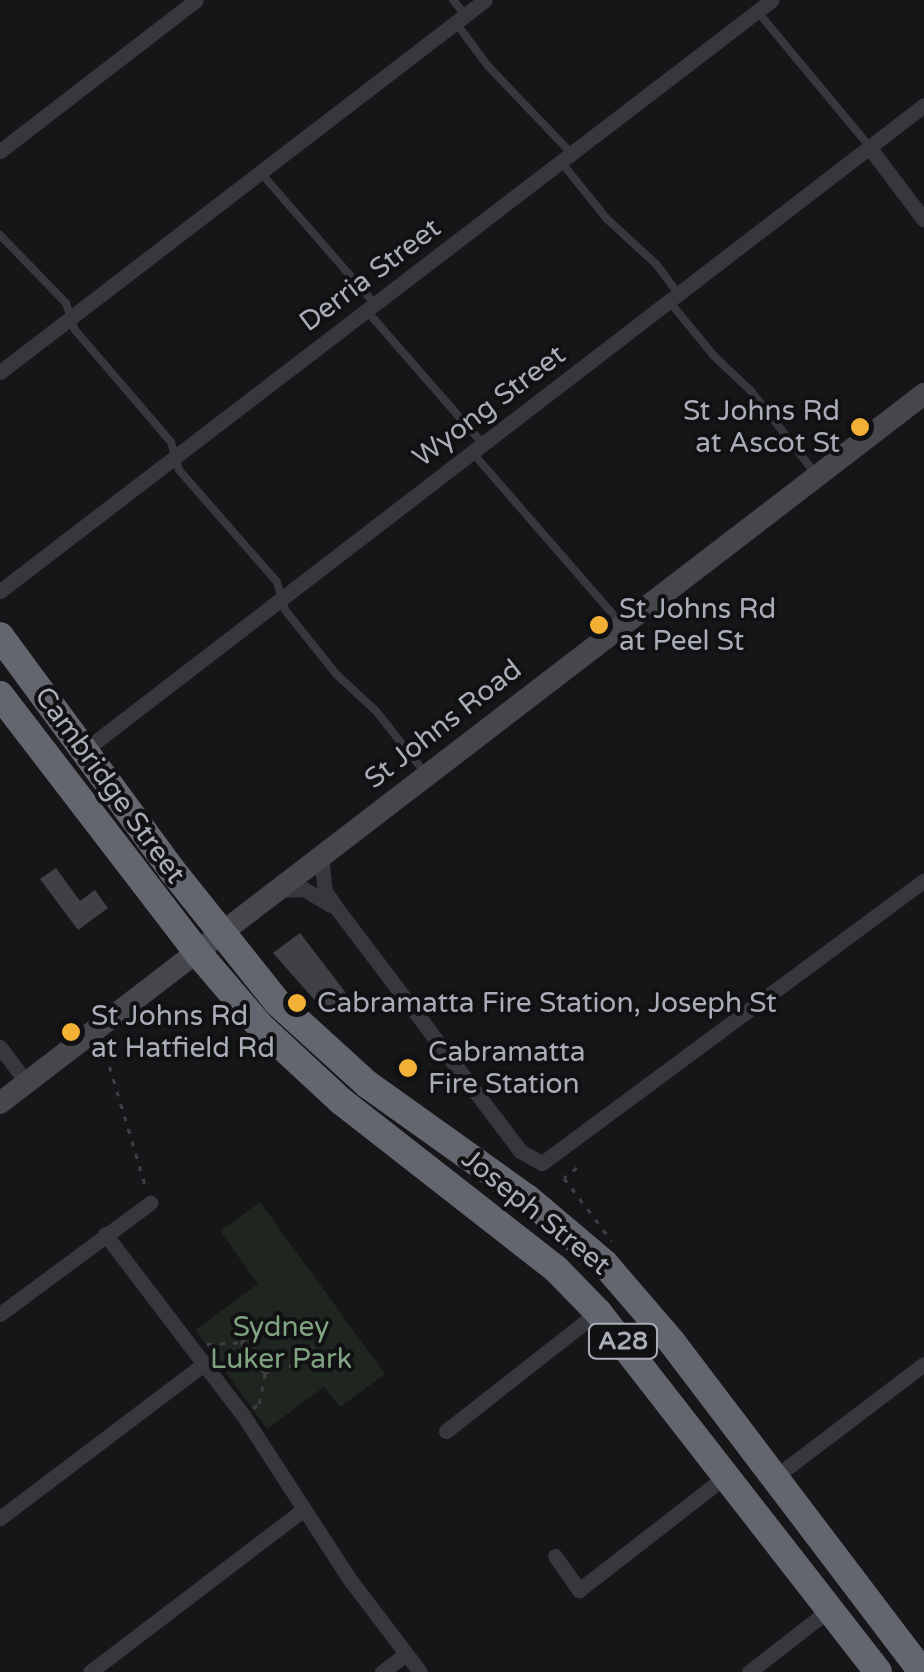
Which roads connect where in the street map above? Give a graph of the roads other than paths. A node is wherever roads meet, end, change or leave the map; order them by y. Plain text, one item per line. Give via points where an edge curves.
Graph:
1 (196, 0) edge
2 (453, 0) edge
3 (485, 0) edge
4 (765, 4) edge
5 (460, 19) junction
6 (924, 105) edge
7 (870, 147) junction
8 (0, 151) edge
9 (566, 158) junction
10 (260, 173) junction
11 (924, 220) edge
12 (0, 235) edge
13 (673, 296) junction
14 (370, 306) junction
15 (70, 319) junction
16 (0, 372) edge
17 (924, 394) edge
18 (476, 447) junction
19 (176, 458) junction
20 (817, 476) junction
21 (0, 591) edge
22 (281, 596) junction
23 (621, 624) junction
24 (0, 636) edge
25 (0, 695) edge
26 (86, 749) junction
27 (428, 776) junction
28 (321, 855) junction
29 (924, 880) edge
30 (276, 890) junction
31 (338, 910) junction
32 (221, 933) junction
33 (197, 952) junction
34 (0, 1048) edge
35 (27, 1082) junction
36 (0, 1104) edge
37 (150, 1203) road end
38 (105, 1234) junction
39 (598, 1312) junction
40 (0, 1314) edge
41 (199, 1356) junction
42 (924, 1364) edge
43 (446, 1430) dead end
44 (726, 1475) junction
45 (775, 1478) junction
46 (303, 1510) junction
47 (0, 1518) edge
48 (555, 1556) dead end
49 (830, 1609) junction
50 (406, 1654) junction
51 (90, 1672) edge
52 (382, 1672) edge
53 (420, 1672) edge
54 (749, 1672) edge
55 (878, 1672) edge
56 (922, 1672) edge

1 - 8 street
2 - 5 lane
3 - 5 street
4 - 7 lane
4 - 9 street, Derria Street
5 - 9 lane via 488,66
5 - 10 street
6 - 7 street, Wyong Street
7 - 11 street
7 - 13 street, Wyong Street
9 - 13 lane via 607,219 656,264
9 - 14 street, Derria Street
10 - 14 lane
10 - 15 street
12 - 15 lane via 43,274 66,302
13 - 18 street, Wyong Street
13 - 20 lane via 714,356 751,391
14 - 18 lane
14 - 19 street, Derria Street
15 - 16 street
15 - 19 lane via 171,442
17 - 20 main road, St Johns Road
18 - 22 street, Wyong Street
18 - 23 lane
19 - 21 street, Derria Street
19 - 22 lane
20 - 23 main road, St Johns Road
22 - 26 street, Wyong Street
22 - 27 lane via 336,674
23 - 27 main road, St Johns Road
24 - 26 highway, Cambridge Street / A28
25 - 33 highway, Cambridge Street / A28
26 - 32 highway, Cambridge Street / A28
27 - 28 main road, St Johns Road
28 - 30 main road, St Johns Road
28 - 31 street, Joseph Street via 326,891
29 - 31 street, Joseph Street via 542,1163 520,1150
30 - 31 street, Joseph Street via 304,888
30 - 32 main road, St Johns Road
32 - 33 main road, St Johns Road
32 - 45 highway, Joseph Street / A28 via 324,1048 604,1263
33 - 35 main road, St Johns Road
33 - 39 highway, Joseph Street / A28 via 306,1071 534,1251
34 - 35 street
35 - 36 main road, St Johns Road
37 - 38 street
38 - 40 street
38 - 41 street
39 - 43 street
39 - 44 highway, Joseph Street / A28
41 - 46 street
41 - 47 street
42 - 45 street
44 - 48 street via 579,1590
44 - 49 highway, Joseph Street / A28
45 - 56 highway, Joseph Street / A28
46 - 50 street
46 - 51 street
49 - 54 street
49 - 55 highway, Joseph Street / A28
50 - 52 street
50 - 53 street

